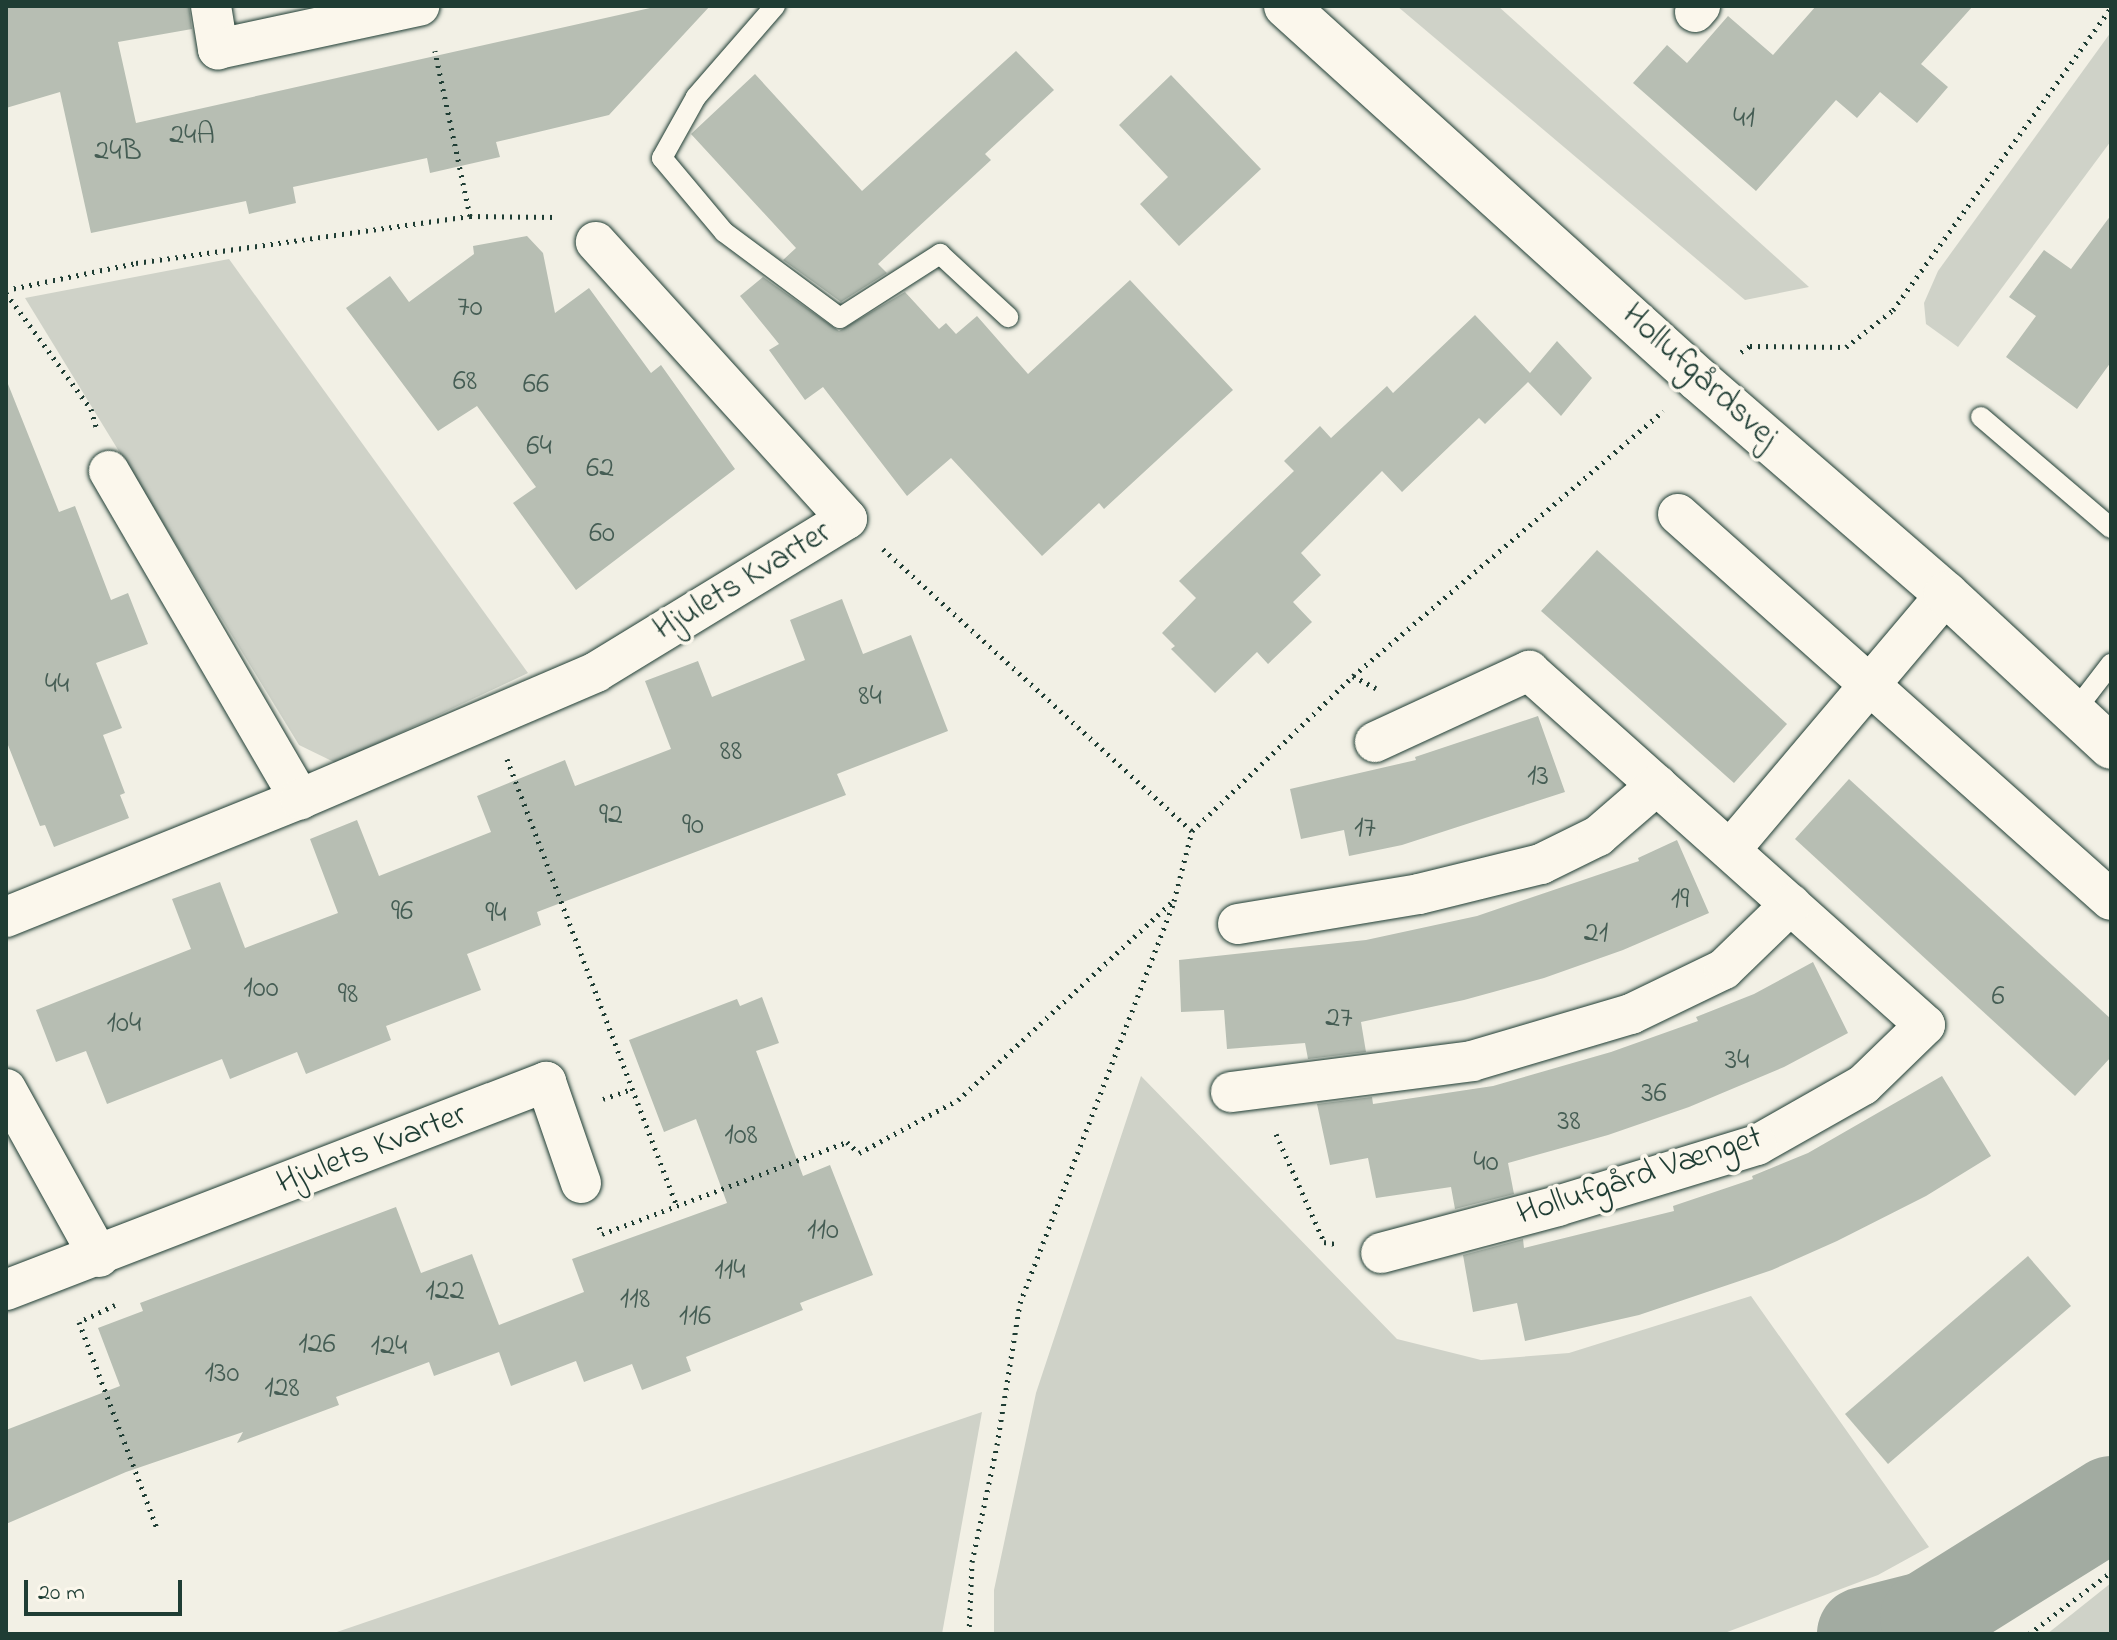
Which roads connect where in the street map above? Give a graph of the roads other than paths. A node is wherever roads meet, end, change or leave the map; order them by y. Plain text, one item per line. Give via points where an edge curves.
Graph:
1 (211, 6) edge
2 (775, 6) edge
3 (1286, 6) edge
4 (425, 21) edge
5 (596, 242) road end
6 (1008, 317) dead end
7 (1981, 417) dead end
8 (109, 471) road end
9 (1678, 514) dead end
10 (2111, 528) edge
11 (1946, 594) junction
12 (2111, 664) edge
13 (1870, 685) junction
14 (2074, 712) junction
15 (1375, 742) dead end
16 (2111, 747) edge
17 (1657, 785) junction
18 (300, 799) junction
19 (1730, 850) junction
20 (2111, 900) edge
21 (1791, 904) junction
22 (6, 917) edge
23 (1238, 924) dead end
24 (6, 1089) edge
25 (1244, 1090) road end
26 (581, 1183) road end
27 (1381, 1253) road end
28 (99, 1257) junction
29 (6, 1290) edge

1 - 4 street via 218,49
2 - 6 lane via 696,97 662,158 724,232 840,318 940,254
3 - 11 street, Hollufgårdsvej via 1699,380
5 - 18 street, Hjulets Kvarter via 847,519 596,672
7 - 10 lane
8 - 18 street
9 - 13 street
11 - 13 street
11 - 14 street, Hollufgårdsvej
12 - 14 lane
13 - 19 street
13 - 20 street
14 - 16 street, Hollufgårdsvej
15 - 17 street, Hollufgård Vænget via 1529,671
17 - 19 street, Hollufgård Vænget
17 - 23 street via 1598,836 1541,864 1419,894
18 - 22 street, Hjulets Kvarter
19 - 21 street, Hollufgård Vænget
21 - 25 street via 1724,969 1631,1014 1472,1061
21 - 27 street, Hollufgård Vænget via 1925,1025 1863,1085 1757,1145
24 - 28 street
26 - 28 street, Hjulets Kvarter via 546,1082
28 - 29 street, Hjulets Kvarter

